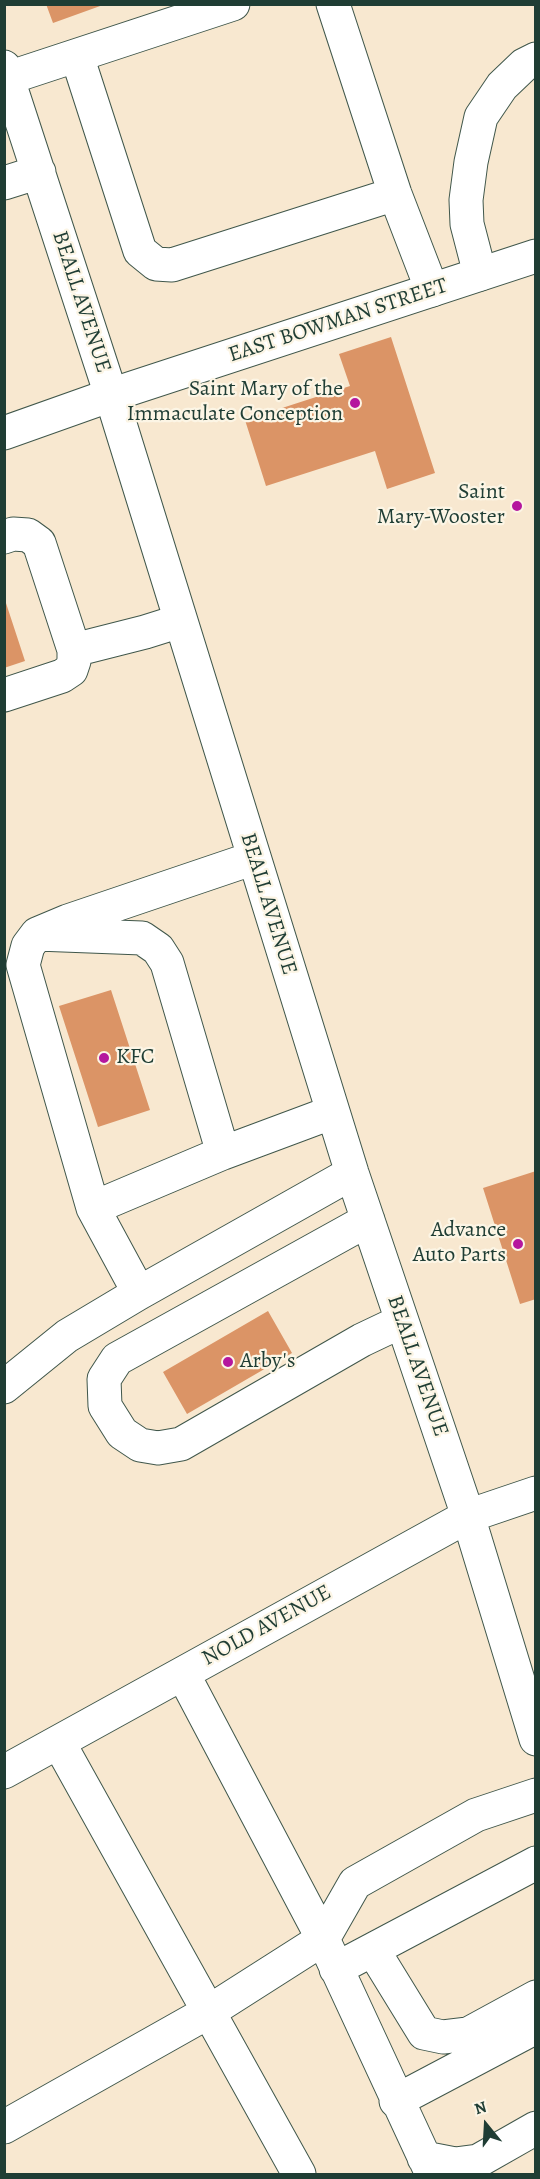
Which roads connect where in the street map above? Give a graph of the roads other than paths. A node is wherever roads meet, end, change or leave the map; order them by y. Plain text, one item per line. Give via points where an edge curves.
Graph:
1 (233, 4) edge
2 (333, 4) edge
3 (77, 56) junction
4 (536, 59) edge
5 (6, 73) edge
6 (39, 172) junction
7 (4, 183) edge
8 (395, 194) junction
9 (536, 256) edge
10 (480, 274) junction
11 (432, 290) junction
12 (111, 395) junction
13 (4, 434) edge
14 (4, 537) edge
15 (180, 621) junction
16 (74, 650) junction
17 (4, 695) edge
18 (254, 858) junction
19 (37, 934) junction
20 (333, 1112) junction
21 (224, 1153) junction
22 (352, 1173) junction
23 (93, 1208) junction
24 (368, 1220) junction
25 (139, 1293) junction
26 (402, 1321) junction
27 (4, 1387) edge
28 (536, 1493) edge
29 (468, 1516) junction
30 (183, 1674) junction
31 (536, 1739) edge
32 (59, 1743) junction
33 (4, 1772) edge
34 (536, 1795) edge
35 (536, 1863) edge
36 (323, 1939) junction
37 (373, 1950) junction
38 (336, 1969) junction
39 (536, 1997) edge
40 (210, 2012) junction
41 (536, 2027) edge
42 (396, 2101) junction
43 (4, 2127) edge
44 (536, 2128) edge
45 (428, 2166) edge
46 (299, 2175) edge

1 - 3 street
2 - 8 street
3 - 5 street
3 - 8 street via 140,251 156,264 172,265
4 - 10 street via 502,86 481,117 466,200 467,224
5 - 6 street, BEALL AVENUE
6 - 7 street
6 - 12 street, BEALL AVENUE
8 - 11 street
9 - 10 street, EAST BOWMAN STREET
10 - 11 street, EAST BOWMAN STREET
11 - 12 street, EAST BOWMAN STREET
12 - 13 street, EAST BOWMAN STREET
12 - 15 street, BEALL AVENUE
14 - 16 street via 28,535 39,543
15 - 16 street
15 - 18 street, BEALL AVENUE
16 - 17 street via 71,670 62,676
18 - 19 street
18 - 20 street, BEALL AVENUE
19 - 21 street via 142,938 158,949 167,963
19 - 23 street via 28,946 23,965
20 - 21 street
20 - 22 street, BEALL AVENUE
21 - 23 street
22 - 24 street, BEALL AVENUE
22 - 25 street
23 - 25 street
24 - 26 street, BEALL AVENUE
24 - 26 street via 117,1359 104,1379 105,1406 122,1432 140,1445 158,1448 181,1444
25 - 27 street via 67,1336
26 - 29 street, BEALL AVENUE
28 - 29 street, NOLD AVENUE
29 - 30 street, NOLD AVENUE
29 - 31 street, BEALL AVENUE
30 - 32 street, NOLD AVENUE
30 - 36 street
32 - 33 street, NOLD AVENUE
32 - 40 street
34 - 36 street via 476,1815 355,1883
35 - 37 street
36 - 38 street
36 - 40 street
37 - 38 street
37 - 39 street via 424,2033 443,2037 468,2034
38 - 42 street
40 - 43 street
40 - 46 street
41 - 42 street
42 - 45 street
44 - 45 street via 478,2161

